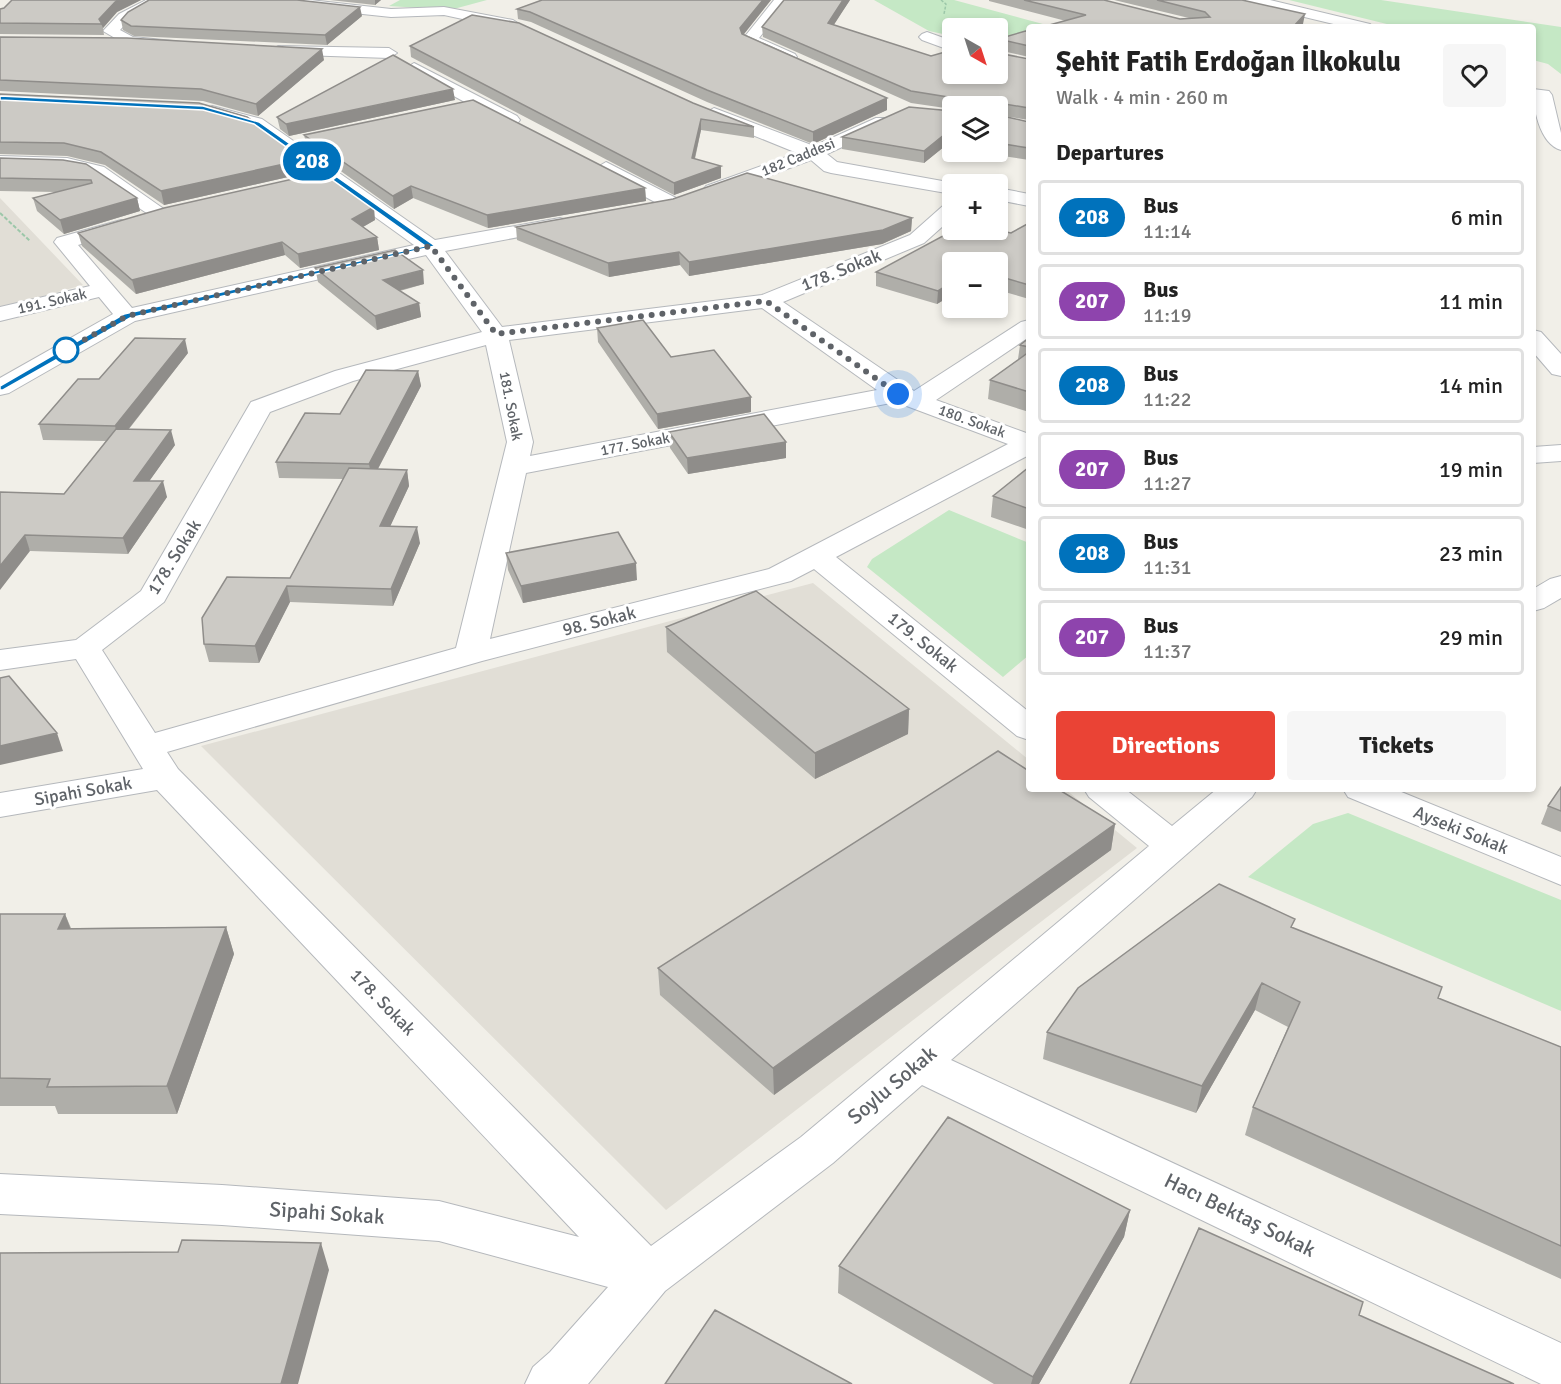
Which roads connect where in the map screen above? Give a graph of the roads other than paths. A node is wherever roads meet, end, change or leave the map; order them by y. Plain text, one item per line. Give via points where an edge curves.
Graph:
1 (157, 0) edge
2 (268, 0) edge
3 (782, 0) edge
4 (1251, 0) edge
5 (496, 4) dead end
6 (462, 15) junction
7 (1352, 24) edge
8 (525, 27) edge
9 (414, 28) dead end
10 (927, 37) dead end
11 (95, 42) edge
12 (130, 42) junction
13 (942, 42) edge
14 (177, 45) edge
15 (260, 50) edge
16 (805, 65) edge
17 (1538, 94) edge
18 (477, 103) junction
19 (191, 108) edge
20 (454, 108) edge
21 (700, 108) edge
22 (896, 115) edge
23 (1539, 116) edge
24 (529, 129) edge
25 (307, 139) edge
26 (284, 144) junction
27 (1561, 144) edge
28 (814, 153) junction
29 (591, 161) edge
30 (0, 162) edge
31 (333, 175) junction
32 (299, 183) edge
33 (942, 186) edge
34 (1008, 196) edge
35 (1026, 199) edge
36 (674, 204) junction
37 (184, 209) edge
38 (639, 210) edge
39 (161, 214) junction
40 (942, 217) edge
41 (581, 220) edge
42 (431, 246) junction
43 (104, 289) junction
44 (766, 301) junction
45 (0, 314) edge
46 (127, 316) junction
47 (1026, 329) edge
48 (496, 334) junction
49 (1536, 340) edge
50 (1561, 369) edge
51 (0, 388) edge
52 (908, 398) junction
53 (1026, 442) edge
54 (1026, 445) edge
55 (1561, 453) edge
56 (1536, 455) edge
57 (514, 467) junction
58 (817, 556) junction
59 (1561, 585) edge
60 (1536, 600) edge
61 (85, 648) junction
62 (471, 654) junction
63 (0, 660) edge
64 (1026, 727) edge
65 (156, 762) junction
66 (1106, 792) edge
67 (1236, 792) edge
68 (1368, 792) edge
69 (0, 805) edge
70 (1174, 847) junction
71 (1561, 872) edge
72 (917, 1064) junction
73 (0, 1194) edge
74 (648, 1276) junction
75 (1561, 1368) edge
76 (551, 1384) edge

1 - 12 street via 124,17 111,31
2 - 6 street via 391,13 444,11
3 - 16 street via 750,40
4 - 7 street
5 - 6 street
6 - 8 street
6 - 9 street
10 - 13 street
11 - 12 street
12 - 14 street
15 - 18 street via 343,54 393,49
17 - 23 street
18 - 20 street
18 - 24 street
19 - 26 street, 181. Sokak via 256,123
21 - 28 street
22 - 28 street, 182 Caddesi
23 - 27 street
25 - 26 street
26 - 31 street, 181. Sokak
28 - 33 street via 831,167
28 - 36 street, 182 Caddesi
29 - 36 street
30 - 39 street via 67,164 97,171
31 - 32 street
31 - 42 street, 181. Sokak
34 - 35 street
36 - 38 street, 182 Caddesi
37 - 39 street
39 - 43 street via 64,243
40 - 44 street, 178. Sokak via 917,239
41 - 42 street
42 - 46 street
42 - 48 street, 181. Sokak
43 - 45 street, 191. Sokak
43 - 46 street
44 - 48 street, 178. Sokak
44 - 52 street, 180. Sokak
46 - 51 street
47 - 52 street, 177. Sokak
48 - 57 street, 181. Sokak via 520,442
48 - 61 street, 178. Sokak via 344,376 260,407 153,596
49 - 50 street
52 - 53 street, 180. Sokak
52 - 57 street, 177. Sokak
54 - 58 street, 98. Sokak
55 - 56 street
57 - 62 street, 181. Sokak
58 - 62 street, 98. Sokak via 780,575
58 - 64 street, 179. Sokak
59 - 60 street
61 - 63 street
61 - 65 street, 178. Sokak
62 - 65 street, 98. Sokak
65 - 69 street, Sipahi Sokak
65 - 74 street, 178. Sokak
66 - 70 street
67 - 70 street, Soylu Sokak
68 - 71 street, Ayseki Sokak
70 - 72 street, Soylu Sokak
72 - 74 street, Soylu Sokak via 817,1150
72 - 75 street, Hacı Bektaş Sokak
73 - 74 street, Sipahi Sokak via 222,1204 439,1221
74 - 76 street, Soylu Sokak

